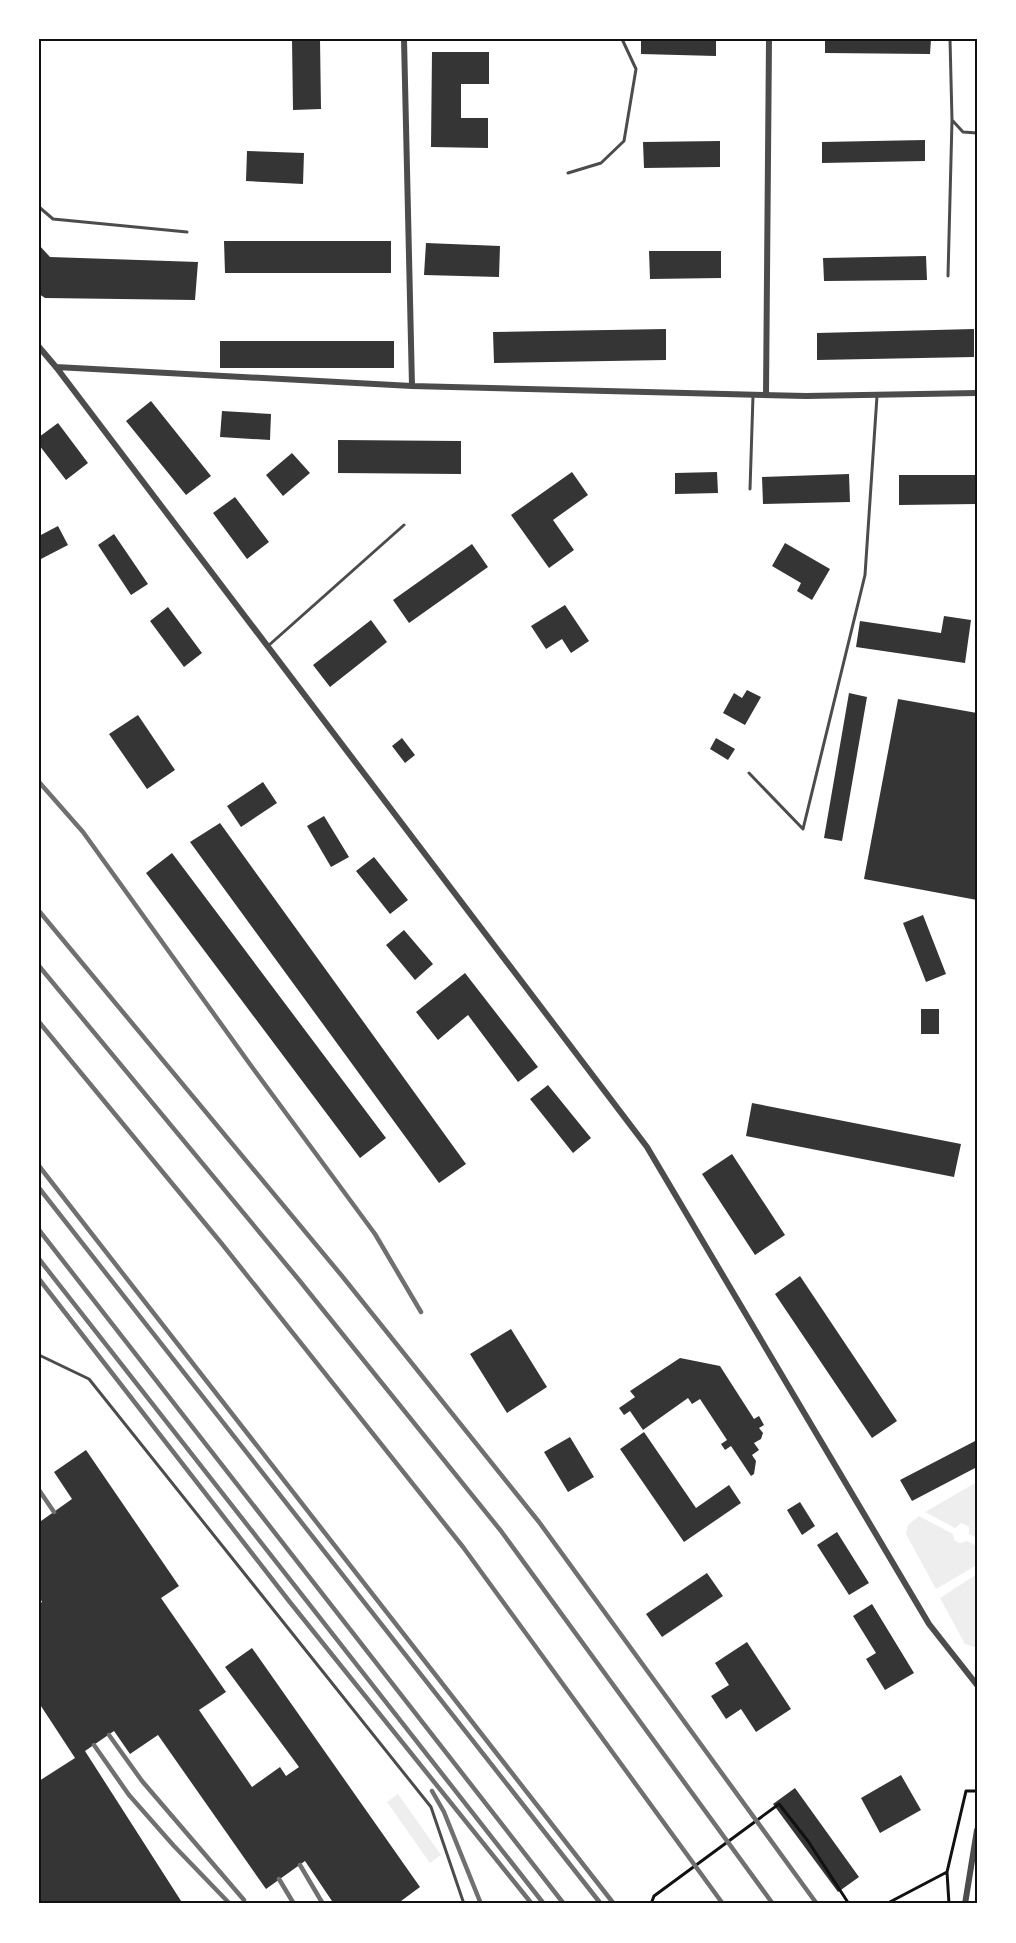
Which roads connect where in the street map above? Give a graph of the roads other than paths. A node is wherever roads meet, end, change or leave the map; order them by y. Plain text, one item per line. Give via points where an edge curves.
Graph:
1 (404, 39) edge
2 (622, 39) edge
3 (769, 39) edge
4 (950, 39) edge
5 (952, 120) junction
6 (977, 133) edge
7 (568, 172) dead end
8 (39, 207) edge
9 (187, 232) dead end
10 (948, 276) dead end
11 (39, 347) edge
12 (56, 367) junction
13 (412, 386) junction
14 (977, 393) edge
15 (754, 394) junction
16 (766, 394) junction
17 (877, 395) junction
18 (750, 489) dead end
19 (404, 525) dead end
20 (268, 646) junction
21 (749, 773) dead end
22 (39, 1355) edge
23 (977, 1685) edge
24 (977, 1830) edge
25 (464, 1904) edge
26 (965, 1904) edge

1 - 13 street
2 - 7 lane via 636,69 624,141 601,163
3 - 16 street
4 - 5 lane
5 - 6 lane via 963,132
5 - 10 lane
8 - 9 lane via 53,219
11 - 12 street
12 - 13 street
12 - 20 street
13 - 15 street
14 - 17 street
15 - 16 street
15 - 18 lane
16 - 17 street
17 - 21 lane via 865,575 803,829
19 - 20 lane
20 - 23 street via 647,1147 929,1624
22 - 25 lane via 89,1379 431,1807
24 - 26 street

